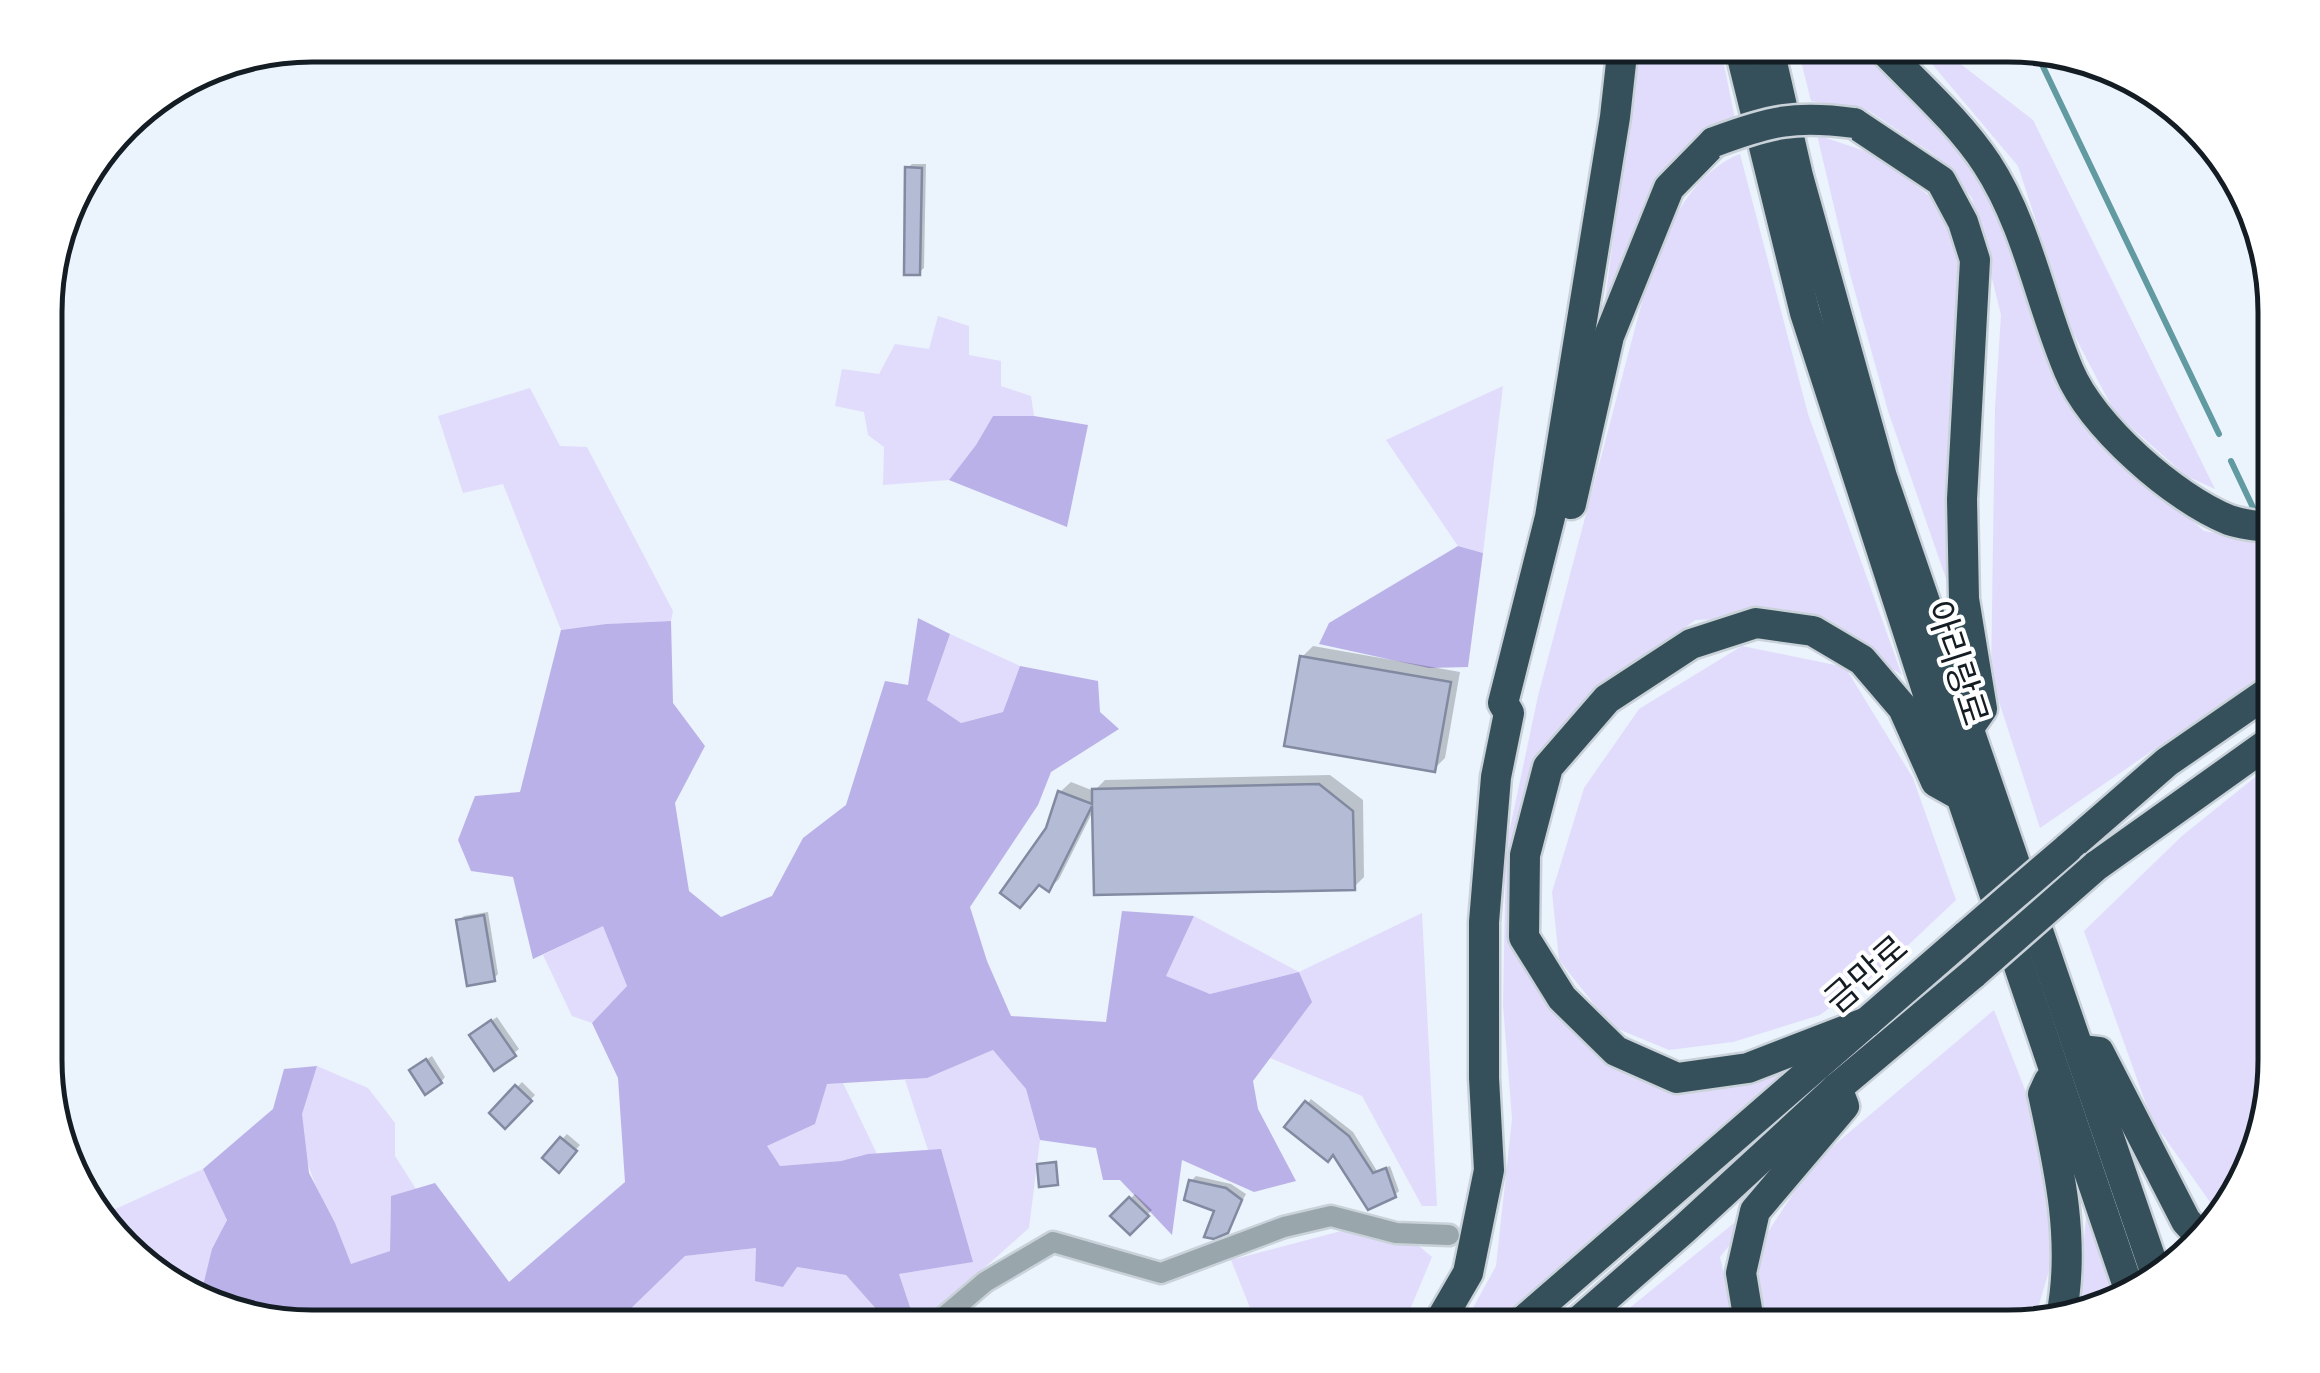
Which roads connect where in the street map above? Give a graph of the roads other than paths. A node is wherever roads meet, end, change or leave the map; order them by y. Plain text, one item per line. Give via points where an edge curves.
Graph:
1 (1620, 62) edge
2 (1743, 62) edge
3 (1772, 62) edge
4 (1895, 62) edge
5 (2257, 525) edge
6 (2257, 700) edge
7 (1509, 713) junction
8 (1968, 729) junction
9 (2257, 751) edge
10 (1961, 796) junction
11 (1868, 1022) junction
12 (2079, 1049) junction
13 (2054, 1069) junction
14 (1837, 1088) junction
15 (2192, 1228) edge
16 (1449, 1235) dead end
17 (2152, 1264) edge
18 (2126, 1280) edge
19 (2063, 1304) edge
20 (953, 1310) edge
21 (1446, 1310) edge
22 (1536, 1310) edge
23 (1592, 1310) edge
24 (1747, 1310) edge

1 - 7 highway via 1550,517 1504,703
2 - 10 highway, 아리랑로 via 1805,313
3 - 8 highway, 아리랑로 via 1882,477
4 - 5 highway via 1988,165 2028,249 2070,374 2093,412 2122,446 2179,491 2230,520
6 - 11 highway, 금만로, bridge via 2166,762
7 - 8 highway, bridge via 1518,704 1569,512 1608,336 1669,188 1714,142 1766,123 1809,117 1854,123 1942,182 1975,260 1962,499 1964,598 1982,708
7 - 21 highway via 1496,777 1484,922 1489,1170 1468,1273
8 - 12 highway, 아리랑로
9 - 14 highway, 금만로, bridge via 2096,866
10 - 11 highway via 1936,782 1903,708 1862,660 1813,631 1756,622 1690,644 1607,699 1548,767 1525,855 1524,937 1562,998 1616,1051 1677,1078 1748,1068
10 - 13 highway, 아리랑로
11 - 22 highway, 금만로
12 - 15 highway via 2099,1052
12 - 17 highway, 아리랑로
13 - 18 highway, 아리랑로
13 - 19 highway via 2044,1094 2064,1187
14 - 23 highway, 금만로
14 - 24 highway via 1844,1106 1755,1211 1741,1273
16 - 20 street via 1396,1232 1332,1216 1161,1272 1053,1242 985,1282

